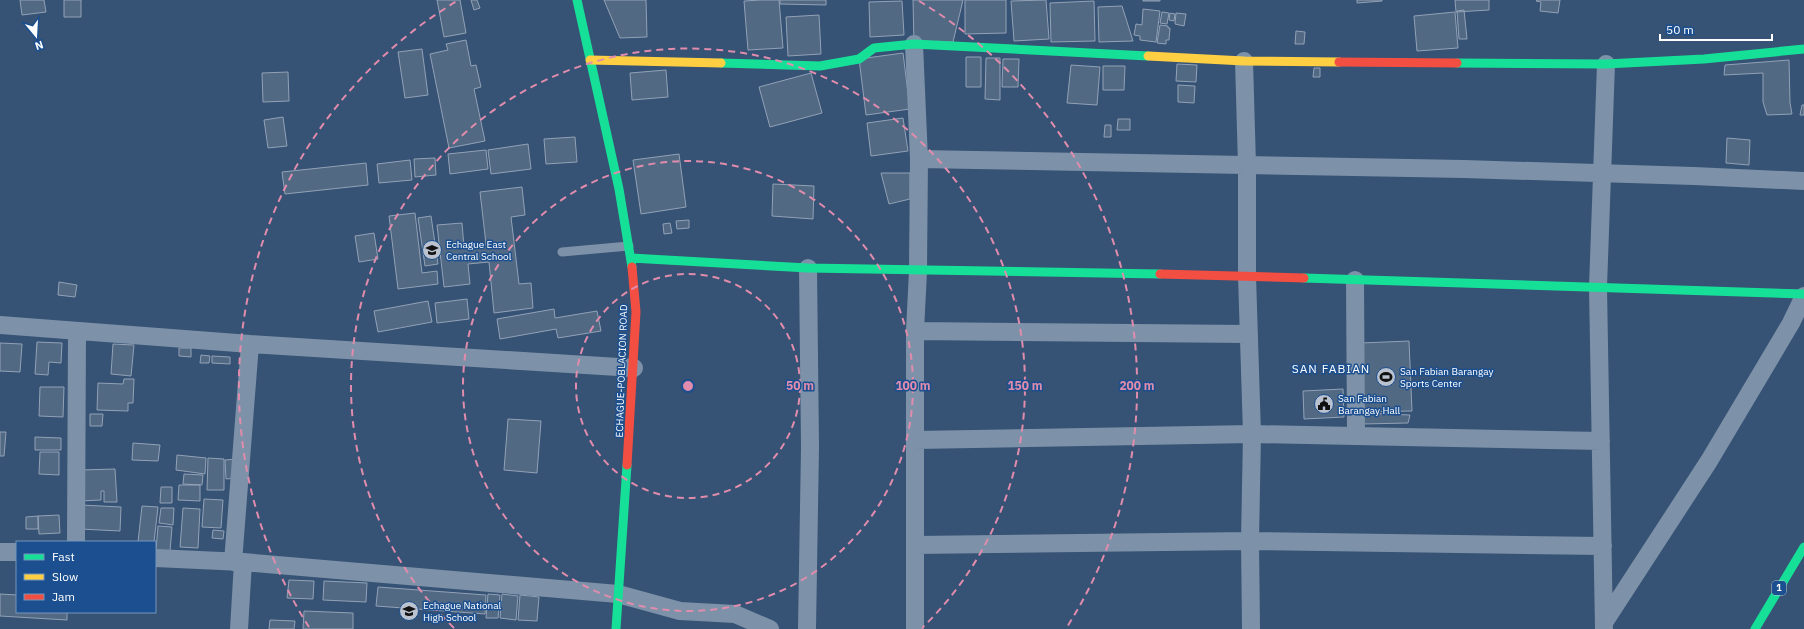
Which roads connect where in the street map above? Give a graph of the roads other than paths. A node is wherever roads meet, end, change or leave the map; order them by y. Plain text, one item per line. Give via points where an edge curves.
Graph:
1 (577, 0) edge
2 (914, 44) junction
3 (1804, 49) edge
4 (590, 60) junction
5 (1244, 61) junction
6 (1606, 64) junction
7 (919, 159) junction
8 (1247, 165) junction
9 (1602, 174) junction
10 (1804, 181) edge
11 (629, 246) junction
12 (562, 252) dead end
13 (632, 258) junction
14 (808, 268) junction
15 (918, 271) junction
16 (1247, 276) junction
17 (1355, 280) junction
18 (1598, 287) junction
19 (1804, 295) edge
20 (0, 325) edge
21 (915, 330) junction
22 (77, 331) junction
23 (1249, 334) junction
24 (250, 344) junction
25 (634, 368) junction
26 (1252, 434) junction
27 (1356, 436) junction
28 (915, 440) junction
29 (1601, 441) junction
30 (76, 541) edge
31 (1250, 541) junction
32 (915, 545) junction
33 (1603, 546) junction
34 (1804, 547) edge
35 (0, 552) edge
36 (16, 552) edge
37 (156, 558) edge
38 (238, 562) junction
39 (618, 594) junction
40 (1604, 625) edge
41 (239, 629) edge
42 (616, 629) edge
43 (770, 629) edge
44 (807, 629) edge
45 (915, 629) edge
46 (1251, 629) edge
47 (1754, 629) edge

1 - 4 main road, ECHAGUE-POBLACION ROAD
2 - 4 main road via 874,48 858,59 820,66
2 - 5 main road
2 - 7 street
3 - 6 main road via 1704,59
4 - 11 main road, ECHAGUE-POBLACION ROAD
5 - 6 main road
5 - 8 street
6 - 9 street
7 - 8 street
7 - 15 street
8 - 9 street
8 - 16 street
9 - 10 street
9 - 18 street
11 - 12 lane
11 - 13 main road, ECHAGUE-POBLACION ROAD
13 - 14 main road
13 - 25 main road, ECHAGUE-POBLACION ROAD via 636,312
14 - 15 main road
14 - 44 street via 810,447
15 - 16 main road
15 - 21 street
16 - 17 main road
16 - 23 street
17 - 18 main road
17 - 27 street
18 - 19 main road
18 - 29 street
19 - 40 street via 1791,323 1709,460
20 - 22 street
21 - 23 street
21 - 28 street
22 - 24 street
22 - 30 street
23 - 26 street
24 - 25 street
24 - 38 street
25 - 39 main road, ECHAGUE-POBLACION ROAD
26 - 27 street
26 - 28 street
26 - 31 street
27 - 29 street
28 - 32 street
29 - 33 street
31 - 32 street
31 - 33 street
31 - 46 street
32 - 45 street
33 - 40 street
34 - 47 main road, 1
35 - 36 street
37 - 38 street
38 - 39 street
38 - 41 street
39 - 42 main road, ECHAGUE-POBLACION ROAD
39 - 43 street via 680,612 735,614

